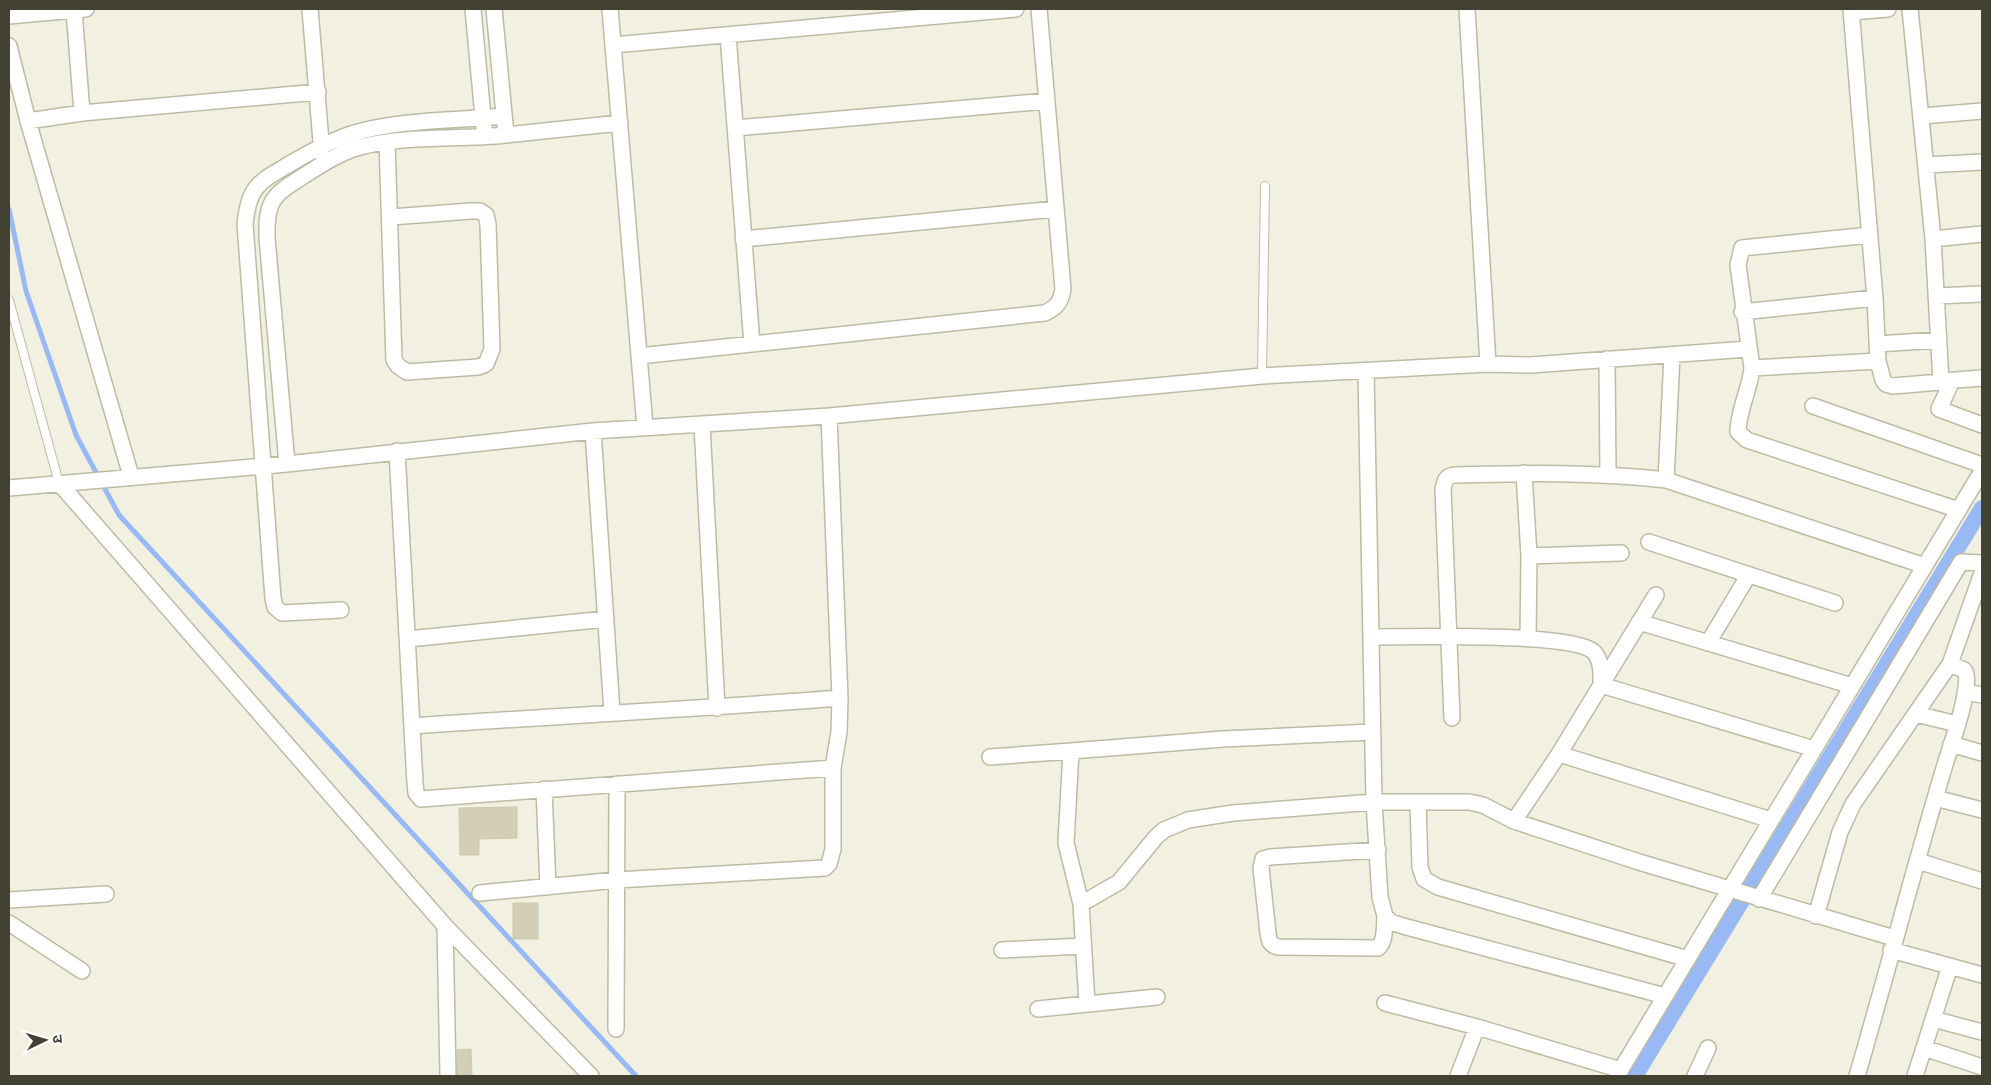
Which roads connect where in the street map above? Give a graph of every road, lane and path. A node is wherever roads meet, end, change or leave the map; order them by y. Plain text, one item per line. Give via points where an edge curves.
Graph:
1 (80, 9) edge
2 (310, 9) edge
3 (473, 9) edge
4 (494, 9) edge
5 (610, 9) edge
6 (1016, 9) edge
7 (1038, 9) edge
8 (1467, 9) edge
9 (1888, 9) edge
10 (1910, 9) edge
11 (1851, 10) edge
12 (9, 16) edge
13 (728, 35) junction
14 (613, 45) junction
15 (9, 46) edge
16 (318, 92) junction
17 (1047, 102) junction
18 (1982, 111) edge
19 (82, 113) junction
20 (504, 116) junction
21 (1922, 116) junction
22 (483, 118) junction
23 (28, 121) junction
24 (620, 122) junction
25 (735, 128) junction
26 (506, 135) junction
27 (484, 137) junction
28 (386, 142) junction
29 (320, 146) junction
30 (1982, 162) edge
31 (324, 163) junction
32 (1926, 166) junction
33 (1265, 186) dead end
34 (1056, 209) junction
35 (391, 217) junction
36 (1982, 234) edge
37 (1870, 235) junction
38 (743, 239) junction
39 (1933, 239) junction
40 (1982, 294) edge
41 (1936, 296) junction
42 (1876, 298) junction
43 (9, 300) edge
44 (1742, 312) junction
45 (1939, 340) junction
46 (752, 344) junction
47 (1877, 344) junction
48 (1748, 349) junction
49 (1672, 355) junction
50 (639, 356) junction
51 (1607, 359) junction
52 (1878, 361) junction
53 (1488, 364) junction
54 (1752, 368) junction
55 (1366, 371) junction
56 (1262, 376) junction
57 (1982, 378) edge
58 (1947, 381) junction
59 (1813, 406) dead end
60 (829, 416) junction
61 (1982, 424) edge
62 (702, 425) junction
63 (645, 427) junction
64 (592, 431) junction
65 (397, 451) junction
66 (287, 464) junction
67 (1982, 465) edge
68 (262, 466) junction
69 (1982, 471) edge
70 (1524, 473) junction
71 (1608, 475) junction
72 (127, 476) junction
73 (1666, 480) junction
74 (59, 483) junction
75 (9, 488) edge
76 (1959, 510) junction
77 (1648, 542) dead end
78 (1621, 553) dead end
79 (1529, 556) junction
80 (1982, 564) edge
81 (1925, 566) junction
82 (1982, 573) edge
83 (1748, 576) junction
84 (1656, 594) dead end
85 (1835, 603) dead end
86 (341, 610) dead end
87 (606, 619) junction
88 (1639, 622) junction
89 (1372, 637) junction
90 (1448, 638) junction
91 (1528, 638) junction
92 (408, 639) junction
93 (1708, 643) junction
94 (1950, 664) junction
95 (1601, 685) junction
96 (1852, 686) junction
97 (1965, 692) junction
98 (1982, 695) edge
99 (840, 698) junction
100 (717, 708) junction
101 (612, 712) junction
102 (1916, 714) junction
103 (1452, 718) dead end
104 (1957, 724) junction
105 (413, 726) junction
106 (1372, 732) junction
107 (1951, 744) junction
108 (1814, 749) junction
109 (1071, 751) junction
110 (1982, 753) edge
111 (1559, 754) junction
112 (990, 758) dead end
113 (833, 768) junction
114 (617, 784) junction
115 (544, 789) junction
116 (1935, 798) junction
117 (1374, 802) junction
118 (1418, 802) junction
119 (1982, 810) edge
120 (1771, 820) junction
121 (1514, 821) junction
122 (1378, 850) junction
123 (1918, 861) junction
124 (617, 880) junction
125 (1982, 881) edge
126 (548, 887) junction
127 (1733, 889) junction
128 (480, 893) dead end
129 (106, 894) dead end
130 (1755, 898) junction
131 (9, 900) edge
132 (1081, 904) junction
133 (1385, 916) junction
134 (1816, 916) junction
135 (9, 923) edge
136 (445, 926) junction
137 (1893, 944) junction
138 (1083, 946) junction
139 (1002, 950) dead end
140 (1688, 959) junction
141 (1950, 966) junction
142 (82, 971) dead end
143 (1982, 975) edge
144 (1665, 996) junction
145 (1157, 997) dead end
146 (1385, 1003) dead end
147 (1087, 1004) junction
148 (1038, 1008) dead end
149 (1934, 1019) junction
150 (1477, 1027) junction
151 (616, 1029) dead end
152 (1982, 1032) edge
153 (1708, 1048) dead end
154 (1924, 1048) junction
155 (1982, 1067) edge
156 (1619, 1073) edge
157 (448, 1076) edge
158 (590, 1076) edge
159 (1458, 1076) edge
160 (1695, 1076) edge
161 (1856, 1076) edge
162 (1915, 1076) edge

1 - 12 street
1 - 19 street
2 - 16 street
3 - 22 street
4 - 20 street
5 - 14 street
6 - 13 street
7 - 17 street
8 - 53 street
9 - 11 street
10 - 21 street
11 - 37 street
13 - 14 street
13 - 25 street
14 - 24 street
15 - 23 street
16 - 19 street
16 - 29 street
17 - 25 street
17 - 34 street
18 - 21 street
19 - 23 street
20 - 22 street
20 - 26 street
21 - 32 street
22 - 27 street
22 - 29 street via 388,126 350,134
23 - 72 street
24 - 26 street
24 - 50 street
25 - 38 street
26 - 27 street
27 - 28 street
28 - 31 street via 358,147
28 - 35 street
29 - 31 street
29 - 68 street via 266,178 254,189 248,202 245,224
30 - 32 street
31 - 66 street via 281,190 271,201 266,219
32 - 39 street
33 - 56 lane
34 - 38 street
34 - 46 street via 1063,289 1061,301 1045,313
35 - 35 street via 394,360 407,372 486,364 492,349 486,214 471,211
36 - 39 street
37 - 42 street
37 - 44 street via 1742,248 1738,265
38 - 46 street
39 - 41 street
40 - 41 street
41 - 45 street
42 - 44 street
42 - 47 street
43 - 74 lane
44 - 48 street
45 - 47 street
45 - 58 street
46 - 50 street
47 - 52 street
48 - 49 street
48 - 54 street
49 - 51 street
49 - 73 street
50 - 63 street
51 - 53 street
51 - 71 street
52 - 54 street
52 - 58 street via 1880,375 1886,384
53 - 55 street
54 - 76 street via 1738,425 1741,437
55 - 56 street
55 - 89 street
56 - 60 street
57 - 58 street
58 - 61 street via 1939,409
59 - 67 street
60 - 62 street
60 - 99 street
62 - 63 street
62 - 100 street
63 - 64 street
64 - 65 street
64 - 87 street
65 - 66 street
65 - 92 street
66 - 68 street
68 - 72 street
68 - 86 street via 272,598 276,607 282,613
69 - 76 street
70 - 71 street
70 - 79 street
70 - 90 street via 1455,474 1445,480
71 - 73 street
72 - 74 street
73 - 81 street
74 - 75 street
74 - 136 street
76 - 81 street
77 - 83 street
78 - 79 street
79 - 91 street
80 - 130 street via 1961,562
81 - 96 street
82 - 94 street
83 - 85 street
83 - 93 street
84 - 88 street
87 - 92 street
87 - 101 street
88 - 93 street
88 - 95 street
89 - 90 street
89 - 106 street
90 - 91 street
90 - 103 street
91 - 95 street via 1585,646 1594,652 1598,660
92 - 105 street
93 - 96 street
94 - 97 street via 1967,673
94 - 102 street
95 - 108 street
95 - 111 street
96 - 108 street
97 - 98 street
97 - 104 street
99 - 100 street
99 - 113 street
100 - 101 street
101 - 105 street
102 - 104 street
102 - 134 street via 1846,818
104 - 107 street
105 - 115 street via 416,793 421,798
106 - 109 street
106 - 117 street
107 - 110 street
107 - 116 street
108 - 120 street
109 - 112 street
109 - 132 street via 1066,843
111 - 120 street
111 - 121 street
113 - 114 street
113 - 124 street via 833,849 825,868
114 - 115 street
114 - 124 street
115 - 126 street
116 - 119 street
116 - 123 street
117 - 118 street
117 - 122 street
117 - 132 street via 1232,813 1177,823 1156,837 1119,882
118 - 121 street via 1469,802 1489,807
118 - 140 street via 1420,867 1424,879 1438,887
120 - 127 street
121 - 127 street
122 - 133 street via 1380,897
122 - 133 street via 1263,859 1261,868 1269,941 1278,947 1378,948 1384,938
123 - 125 street
123 - 137 street
124 - 126 street
124 - 151 street
126 - 128 street
127 - 130 street
127 - 140 street
129 - 131 street
130 - 134 street
132 - 138 street
133 - 144 street via 1403,926
134 - 137 street
135 - 142 street
136 - 157 street
136 - 158 street
137 - 141 street
137 - 161 street
138 - 139 street
138 - 147 street
140 - 144 street
141 - 143 street
141 - 149 street
144 - 156 street
145 - 147 street
146 - 150 street
147 - 148 street
149 - 152 street
149 - 154 street
150 - 156 street
150 - 159 street
153 - 160 street
154 - 155 street
154 - 162 street

